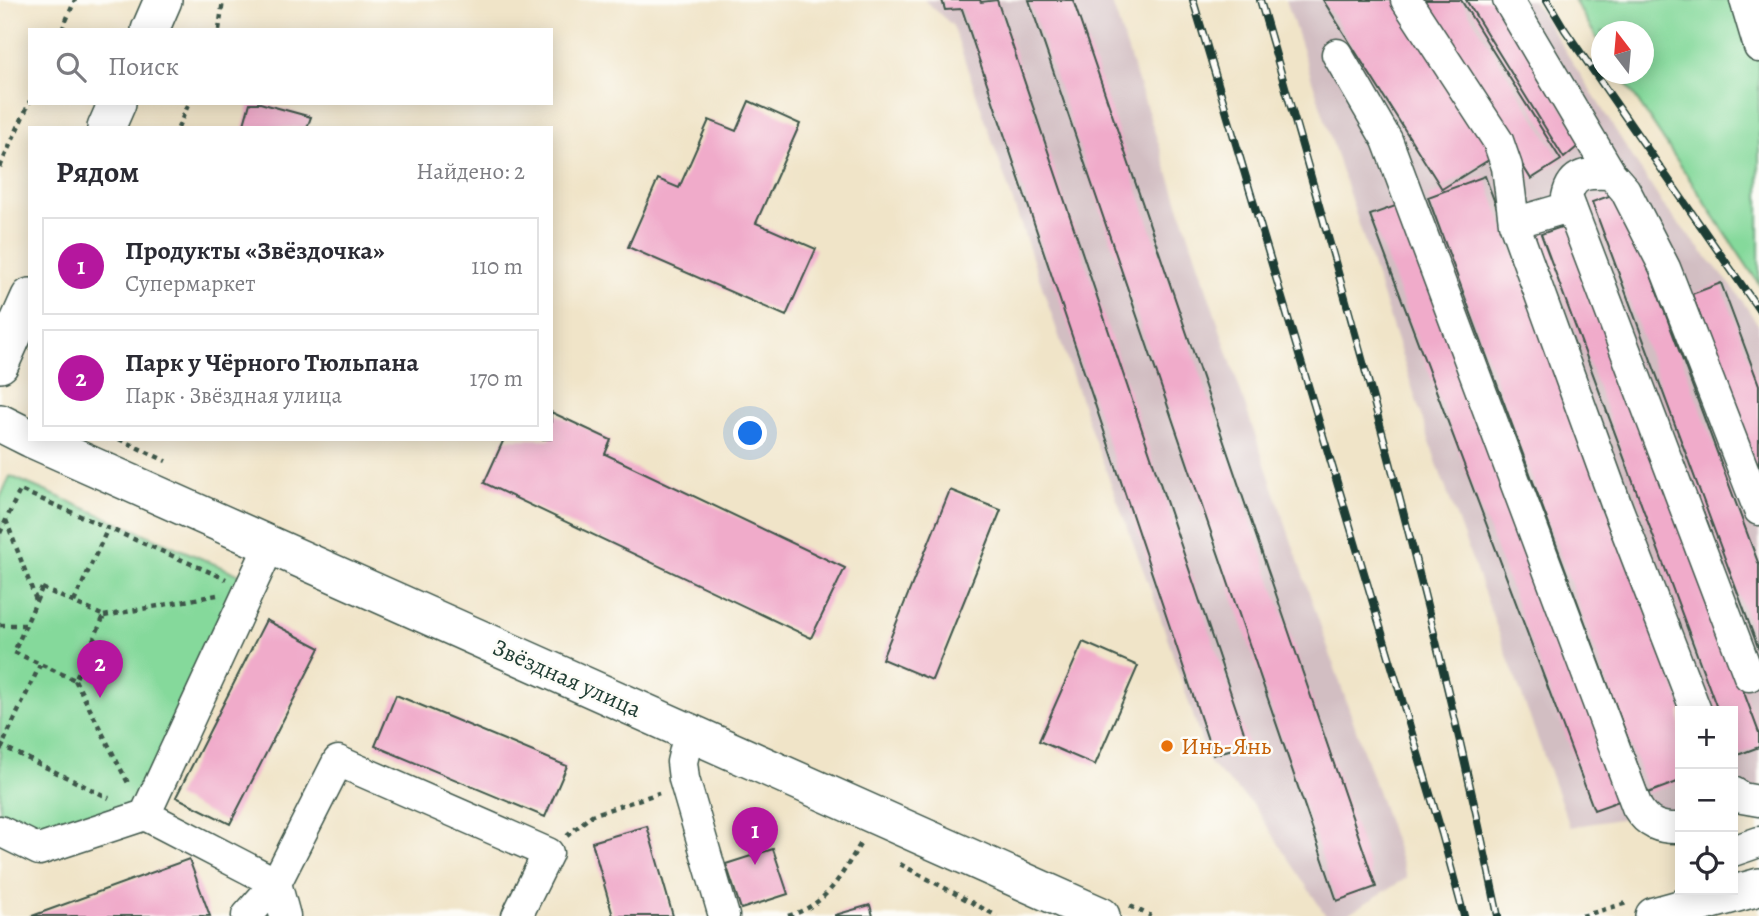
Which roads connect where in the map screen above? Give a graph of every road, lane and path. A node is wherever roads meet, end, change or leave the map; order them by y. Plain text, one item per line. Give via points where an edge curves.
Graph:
1 (75, 0) edge
2 (163, 0) edge
3 (223, 0) edge
4 (1406, 0) edge
5 (1508, 0) edge
6 (1745, 0) edge
7 (63, 28) edge
8 (151, 28) edge
9 (219, 28) edge
10 (1759, 47) edge
11 (1337, 54) dead end
12 (28, 105) edge
13 (116, 105) edge
14 (188, 105) edge
15 (107, 126) edge
16 (179, 126) edge
17 (0, 167) edge
18 (1611, 174) junction
19 (1569, 207) junction
20 (1514, 223) junction
21 (28, 302) edge
22 (0, 364) edge
23 (0, 423) edge
24 (28, 437) edge
25 (36, 441) edge
26 (1759, 510) edge
27 (6, 520) junction
28 (108, 528) junction
29 (0, 533) edge
30 (270, 545) junction
31 (250, 589) junction
32 (37, 601) junction
33 (74, 602) junction
34 (104, 616) junction
35 (0, 625) edge
36 (26, 625) junction
37 (40, 665) junction
38 (1749, 676) dead end
39 (75, 680) junction
40 (1694, 706) edge
41 (689, 733) junction
42 (1, 747) edge
43 (684, 779) junction
44 (1738, 795) edge
45 (1759, 802) edge
46 (1738, 810) edge
47 (145, 815) junction
48 (1675, 828) edge
49 (0, 831) edge
50 (1759, 842) edge
51 (861, 843) dead end
52 (1738, 849) edge
53 (548, 853) junction
54 (276, 883) junction
55 (1759, 887) edge
56 (1611, 908) dead end
57 (247, 916) edge
58 (285, 916) edge
59 (517, 916) edge
60 (724, 916) edge
61 (788, 916) edge
62 (1101, 916) edge
63 (1581, 916) edge
64 (1654, 916) edge

1 - 7 path
2 - 8 main road
3 - 9 path
4 - 20 street via 1498,141 1507,167
5 - 18 street
6 - 10 street
11 - 48 street via 1387,140 1637,807 1654,825
12 - 17 path
13 - 15 main road
14 - 16 path
18 - 19 street via 1575,178 1569,186
18 - 26 street via 1625,190 1665,268
19 - 20 street
19 - 38 street
20 - 40 street
21 - 22 main road
23 - 24 main road, Звёздная улица
25 - 30 main road, Звёздная улица
27 - 28 path via 20,490
27 - 29 path
27 - 32 path
28 - 31 path
28 - 33 path
30 - 31 street
30 - 41 main road, Звёздная улица
31 - 34 path
31 - 47 street
32 - 33 path via 42,588
32 - 36 path
33 - 34 path
34 - 39 path
35 - 36 path
36 - 37 path via 14,652
37 - 39 path
37 - 42 path
39 - 47 path
41 - 43 street via 682,762
41 - 62 main road, Звёздная улица
42 - 47 path
43 - 53 path via 662,792 592,815
43 - 60 street
44 - 45 street
45 - 46 street
47 - 49 street via 39,850
47 - 54 street
50 - 52 street
51 - 61 path via 825,897
53 - 54 street via 338,761
53 - 59 street
54 - 57 street
54 - 58 street
55 - 64 main road
56 - 63 path

